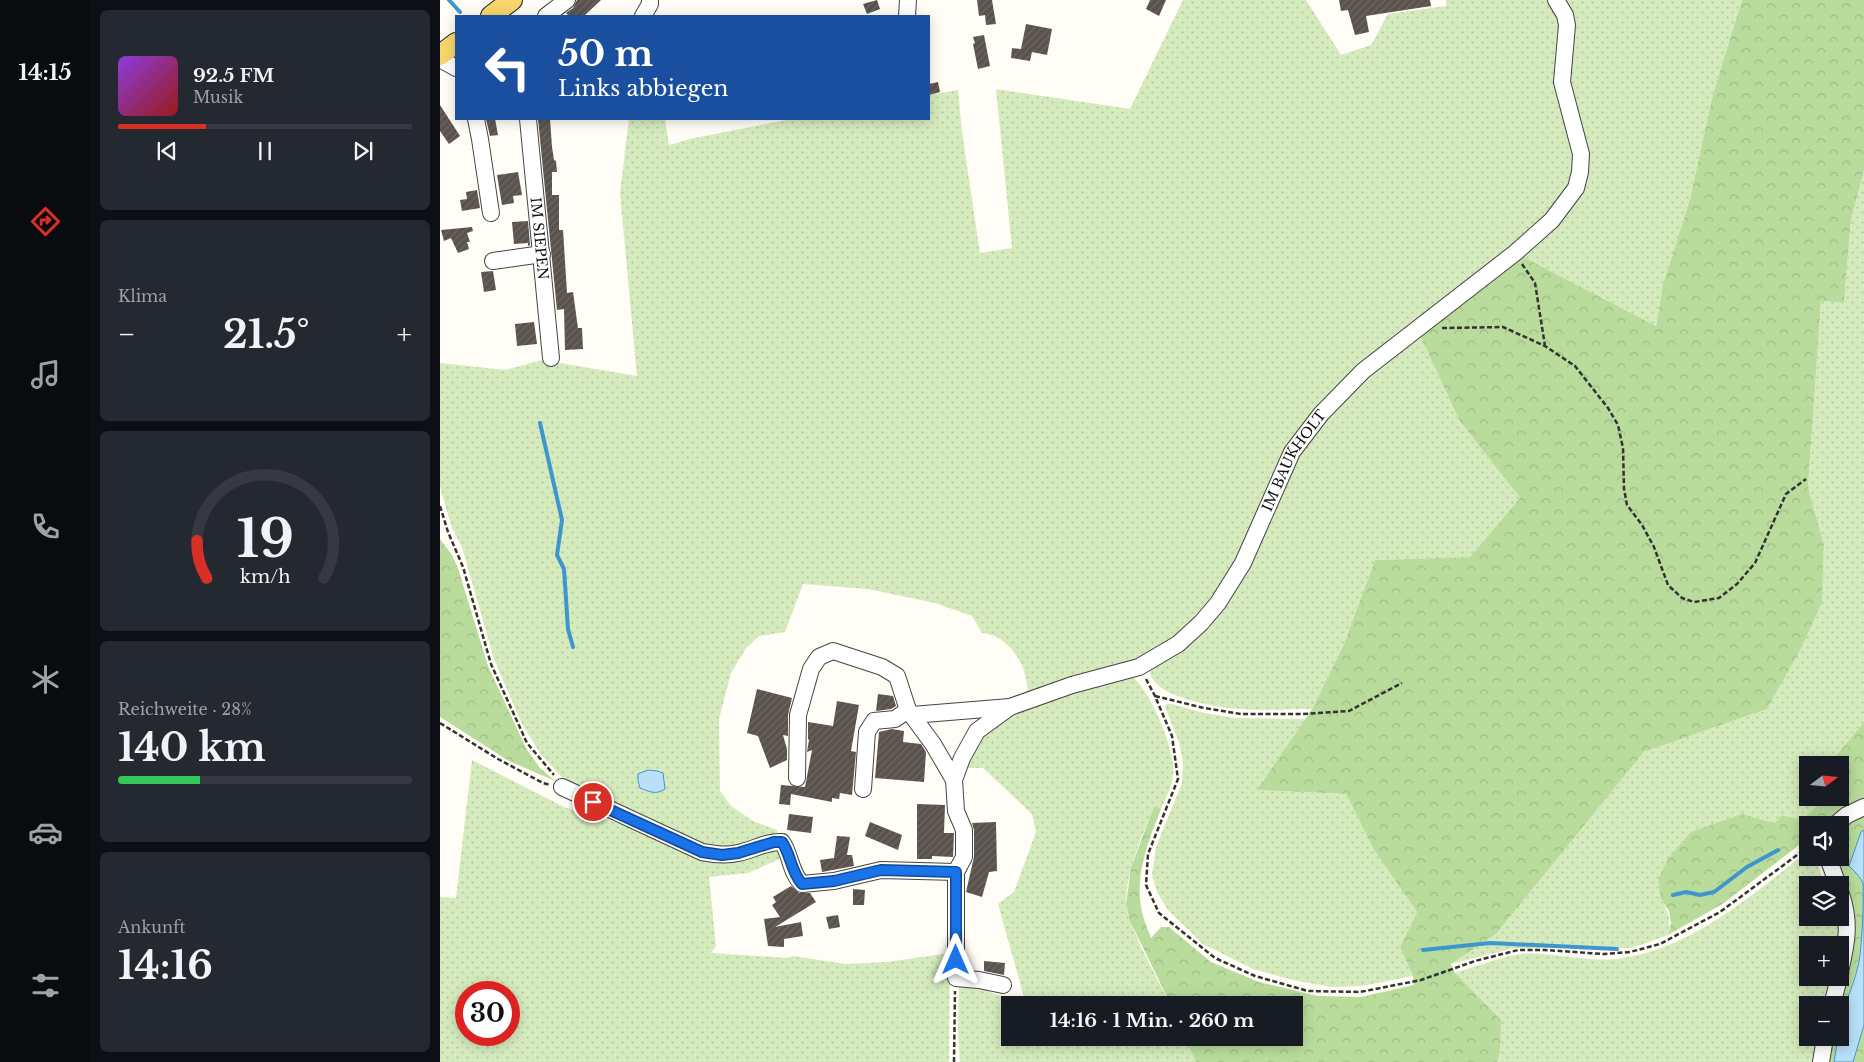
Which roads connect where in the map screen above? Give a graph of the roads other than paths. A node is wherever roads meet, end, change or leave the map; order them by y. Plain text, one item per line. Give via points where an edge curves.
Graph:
1 (512, 0) edge
2 (566, 0) edge
3 (650, 0) edge
4 (908, 0) edge
5 (1556, 0) edge
6 (492, 15) edge
7 (547, 15) edge
8 (644, 15) edge
9 (906, 15) edge
10 (455, 44) edge
11 (440, 57) edge
12 (455, 67) edge
13 (476, 120) edge
14 (528, 120) edge
15 (490, 213) dead end
16 (542, 254) junction
17 (493, 261) dead end
18 (551, 358) dead end
19 (1010, 707) junction
20 (910, 713) junction
21 (797, 778) dead end
22 (954, 780) junction
23 (562, 787) road end
24 (863, 789) dead end
25 (1864, 807) edge
26 (1845, 816) edge
27 (956, 872) junction
28 (1003, 984) dead end
29 (1824, 1046) edge
30 (1821, 1062) edge

1 - 6 main road
2 - 7 street
3 - 8 street
4 - 9 street
5 - 19 street, IM BAUKHOLT via 1568,25 1562,82 1581,154 1576,188 1552,220 1515,253 1363,371 1321,414 1292,452 1244,564 1218,603 1178,644 1139,667 1072,685
10 - 11 main road
11 - 12 street
13 - 15 street
14 - 16 street, IM SIEPEN
16 - 17 street
16 - 18 street, IM SIEPEN
19 - 20 street
19 - 22 street, IM BAUKHOLT via 976,731
20 - 21 street via 897,676 882,667 833,651 819,657 811,669 798,715
20 - 22 street
20 - 24 street via 874,722 866,732
22 - 27 street, IM BAUKHOLT via 956,811 964,830 964,857
23 - 27 street via 702,852 738,853 782,842 796,878 802,884 834,881 881,870
25 - 26 street
27 - 28 street, IM BAUKHOLT via 956,978
29 - 30 street

